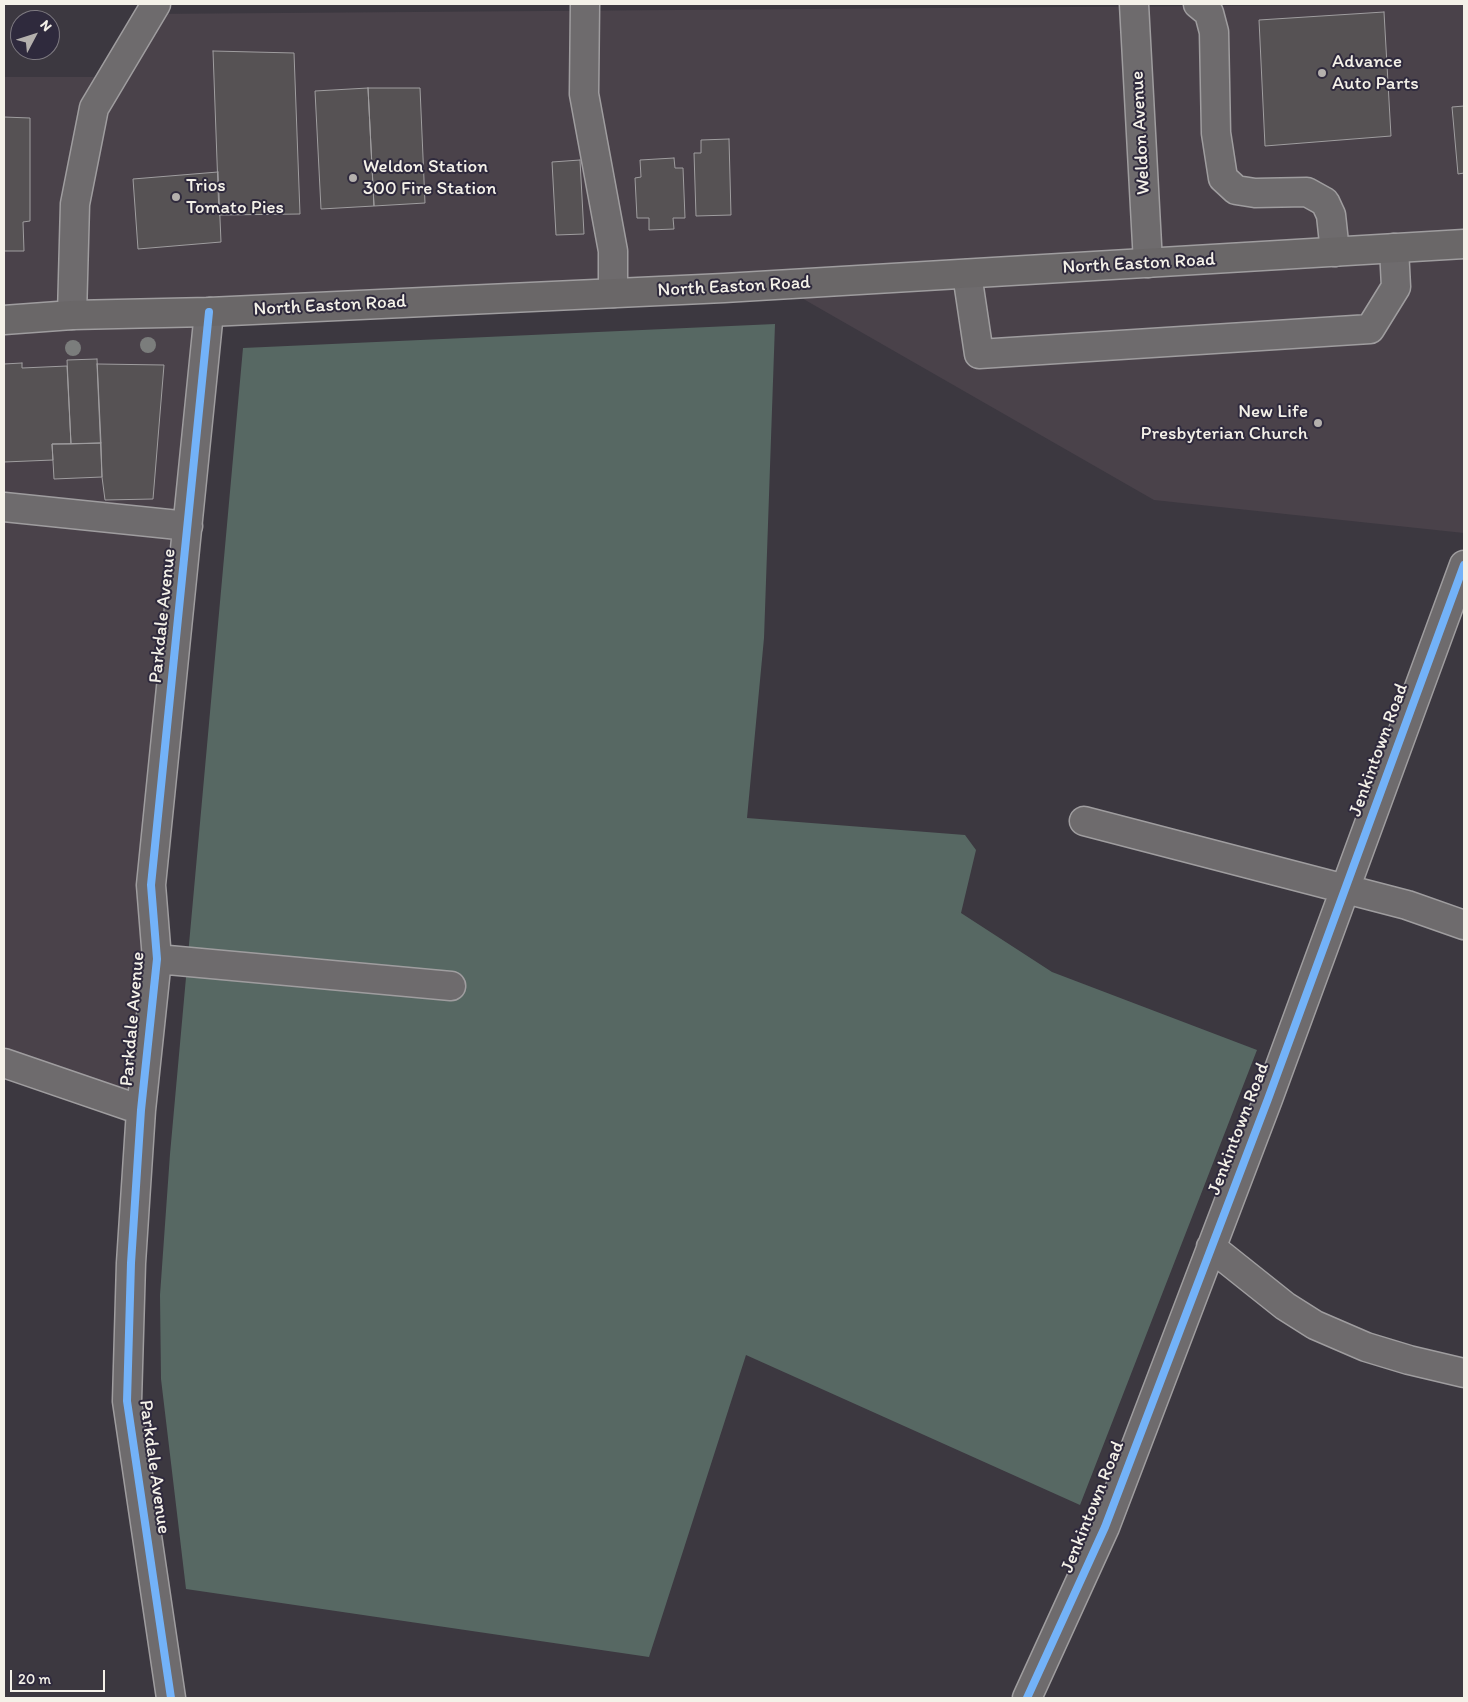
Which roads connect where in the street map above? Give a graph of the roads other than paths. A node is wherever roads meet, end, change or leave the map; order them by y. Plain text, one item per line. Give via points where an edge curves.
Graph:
1 (156, 4) edge
2 (585, 4) edge
3 (1134, 4) edge
4 (1198, 4) edge
5 (1464, 244) edge
6 (1394, 248) junction
7 (1335, 252) junction
8 (1148, 263) junction
9 (967, 274) junction
10 (613, 293) junction
11 (209, 312) junction
12 (72, 314) junction
13 (4, 320) edge
14 (4, 507) edge
15 (188, 526) junction
16 (1464, 565) edge
17 (1084, 821) dead end
18 (1345, 890) junction
19 (1464, 925) edge
20 (157, 959) junction
21 (451, 986) dead end
22 (4, 1063) edge
23 (141, 1110) junction
24 (1211, 1247) junction
25 (1464, 1373) edge
26 (171, 1698) edge
27 (1027, 1698) edge

1 - 12 street via 94,108 75,204
2 - 10 street via 584,94 612,251
3 - 8 street, Weldon Avenue
4 - 7 street via 1209,13 1214,32 1216,133 1224,178 1236,190 1307,192 1325,202 1331,215
5 - 6 main road, North Easton Road
6 - 7 main road, North Easton Road
6 - 9 street via 1396,287 1370,329 1065,349 979,354
7 - 8 main road, North Easton Road
8 - 9 main road, North Easton Road
9 - 10 main road, North Easton Road
10 - 11 main road, North Easton Road
11 - 12 main road, North Easton Road
11 - 15 street, Parkdale Avenue
12 - 13 main road, North Easton Road
14 - 15 street
15 - 20 street, Parkdale Avenue via 151,885
16 - 18 street, Jenkintown Road
17 - 18 street
18 - 19 street via 1407,905
18 - 24 street, Jenkintown Road
20 - 21 street
20 - 23 street, Parkdale Avenue
22 - 23 street
23 - 26 street, Parkdale Avenue via 131,1263 127,1401
24 - 25 street via 1285,1306 1316,1326 1366,1347
24 - 27 street, Jenkintown Road via 1105,1527

